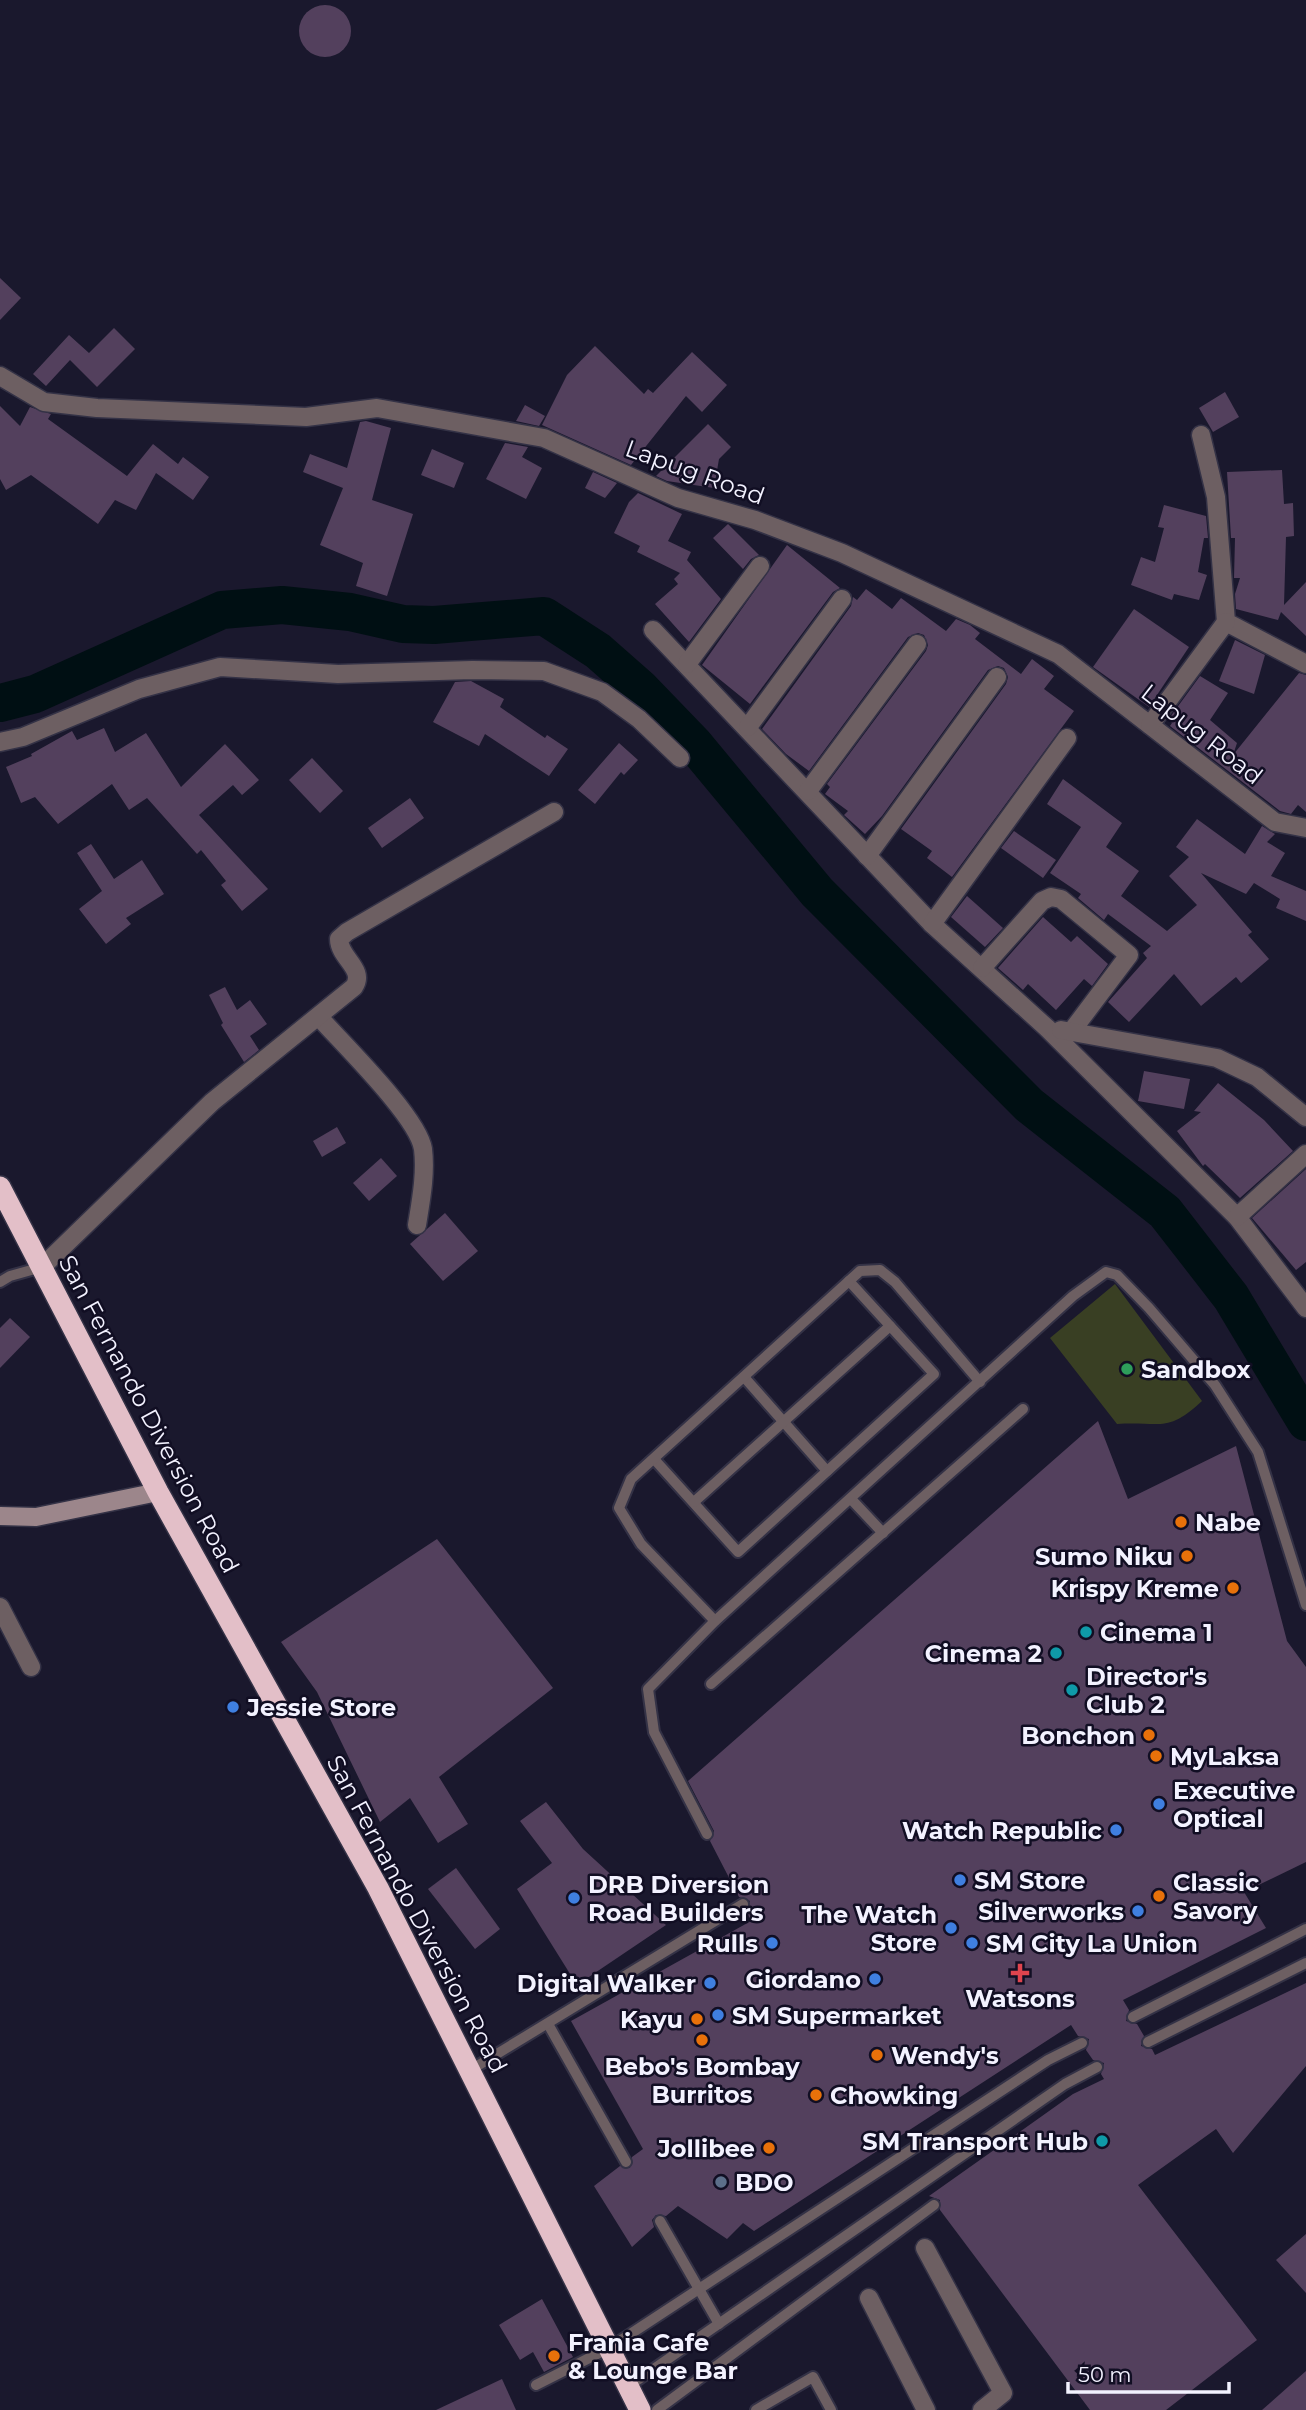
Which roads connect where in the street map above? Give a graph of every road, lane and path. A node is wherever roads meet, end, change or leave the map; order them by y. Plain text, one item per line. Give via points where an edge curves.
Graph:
1 (0, 376) edge
2 (1201, 435) dead end
3 (760, 566) dead end
4 (842, 599) dead end
5 (1226, 622) junction
6 (653, 630) dead end
7 (916, 644) dead end
8 (687, 664) junction
9 (1306, 664) edge
10 (997, 677) dead end
11 (1150, 725) junction
12 (748, 727) junction
13 (1068, 738) dead end
14 (0, 743) edge
15 (681, 758) dead end
16 (808, 791) junction
17 (554, 812) dead end
18 (1306, 828) edge
19 (867, 856) junction
20 (932, 924) junction
21 (982, 968) junction
22 (318, 1017) junction
23 (1047, 1028) junction
24 (1071, 1032) junction
25 (1306, 1118) edge
26 (1306, 1153) edge
27 (0, 1187) edge
28 (1237, 1217) junction
29 (417, 1225) dead end
30 (42, 1268) junction
31 (849, 1281) junction
32 (0, 1282) edge
33 (1305, 1301) edge
34 (890, 1326) junction
35 (744, 1377) junction
36 (980, 1382) junction
37 (1023, 1409) dead end
38 (783, 1422) junction
39 (654, 1459) junction
40 (827, 1471) junction
41 (158, 1492) junction
42 (851, 1499) junction
43 (694, 1502) junction
44 (0, 1516) edge
45 (883, 1533) junction
46 (1306, 1605) edge
47 (0, 1607) edge
48 (715, 1621) junction
49 (32, 1667) dead end
50 (710, 1684) dead end
51 (707, 1834) dead end
52 (743, 1905) dead end
53 (1306, 1929) edge
54 (1306, 1963) edge
55 (1133, 2017) dead end
56 (548, 2024) junction
57 (1148, 2042) dead end
58 (1082, 2043) dead end
59 (1097, 2067) dead end
60 (469, 2071) junction
61 (626, 2162) dead end
62 (934, 2205) dead end
63 (660, 2221) dead end
64 (925, 2248) dead end
65 (699, 2290) junction
66 (869, 2298) dead end
67 (719, 2324) junction
68 (609, 2348) junction
69 (536, 2385) dead end
70 (629, 2386) junction
71 (640, 2410) edge
72 (657, 2410) edge
73 (756, 2410) edge
74 (831, 2410) edge
75 (926, 2410) edge
76 (982, 2410) edge

1 - 11 street, Lapug Road via 44,402 306,417 377,408 544,438 678,498 755,520 842,553 1058,654
2 - 5 street via 1216,497
3 - 8 street
4 - 12 street
5 - 9 street
5 - 11 street
6 - 8 street
7 - 16 street
8 - 12 street
10 - 19 street
11 - 18 street, Lapug Road via 1275,822
12 - 16 street
13 - 20 street
14 - 15 street via 139,689 220,667 338,674 544,671 602,692
16 - 19 street
17 - 22 street via 346,932 339,948 359,981
19 - 20 street
20 - 21 street
21 - 23 street
21 - 24 street via 1042,901 1051,897 1061,900 1129,955
22 - 29 street via 407,1116 422,1145 424,1172
22 - 30 street via 212,1102
23 - 24 street
23 - 28 street
24 - 25 street via 1217,1058 1257,1077
26 - 28 street
27 - 30 highway, San Fernando Diversion Road
28 - 33 street
30 - 32 lane
30 - 41 highway, San Fernando Diversion Road
31 - 34 lane
31 - 35 lane
31 - 36 lane via 860,1271 880,1270
34 - 38 lane
34 - 40 lane via 934,1374
35 - 38 lane
35 - 39 lane
36 - 42 lane
36 - 46 lane via 1073,1296 1106,1272 1117,1275 1215,1385 1258,1452
37 - 45 lane
38 - 40 lane
38 - 43 lane
39 - 43 lane
39 - 48 lane via 631,1479 619,1508 641,1544
40 - 43 lane via 738,1552
41 - 44 street via 36,1517
41 - 60 highway, San Fernando Diversion Road via 378,1888
42 - 45 lane
42 - 48 lane
45 - 50 lane
47 - 49 street
48 - 51 lane via 648,1689 654,1732
52 - 56 lane
53 - 55 lane
54 - 57 lane
56 - 60 lane
56 - 61 lane
58 - 65 lane via 1048,2060
59 - 67 lane via 1065,2084
60 - 68 highway, San Fernando Diversion Road
62 - 72 lane
63 - 65 lane
64 - 76 street via 1003,2393
65 - 67 lane
65 - 68 lane
66 - 75 street
67 - 70 lane
68 - 69 lane
68 - 70 highway, San Fernando Diversion Road
70 - 71 highway, San Fernando Diversion Road
73 - 74 lane via 813,2378

